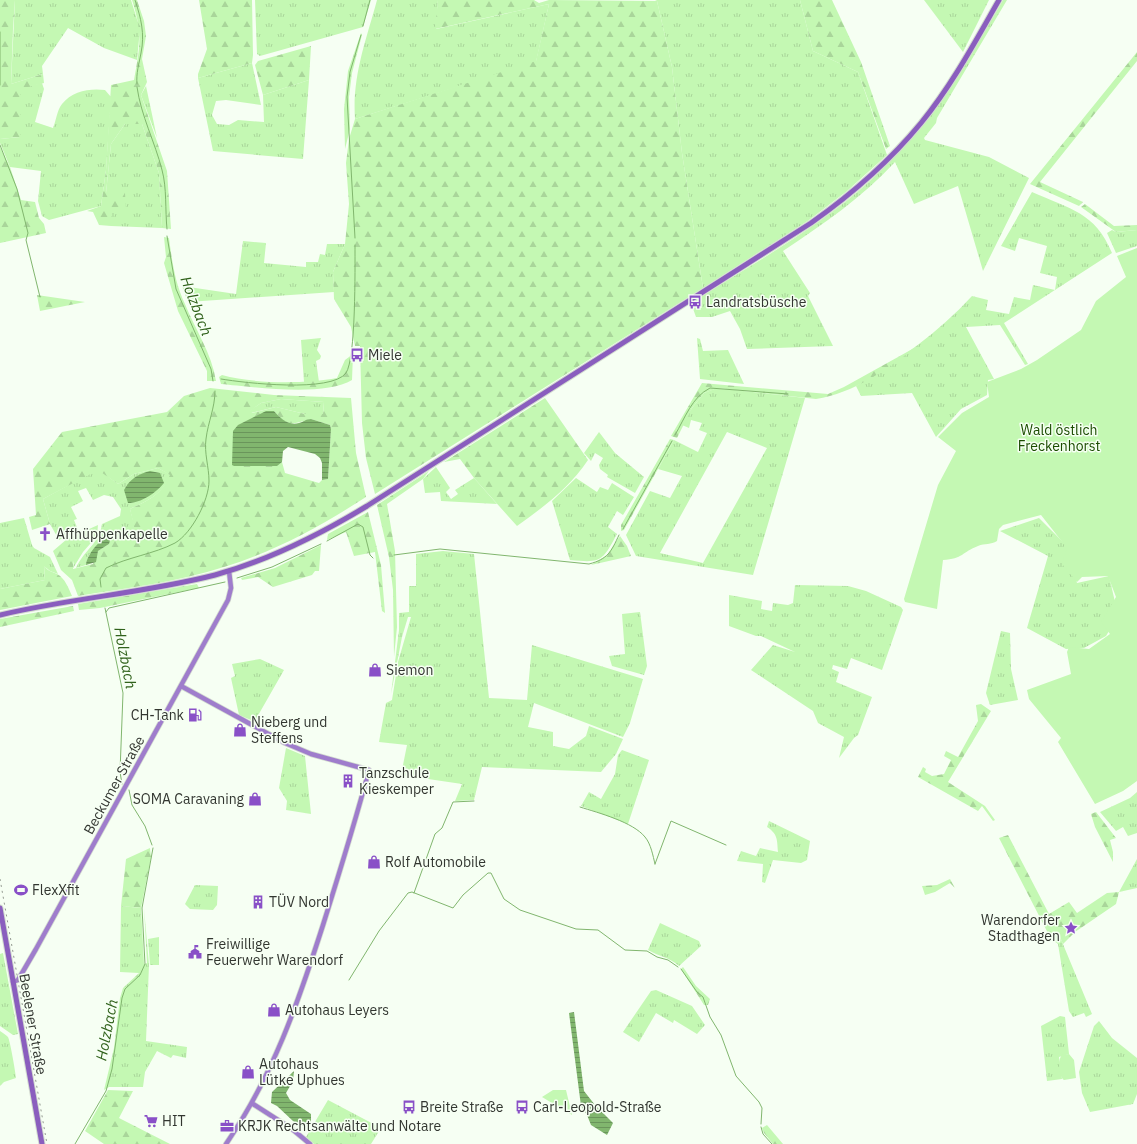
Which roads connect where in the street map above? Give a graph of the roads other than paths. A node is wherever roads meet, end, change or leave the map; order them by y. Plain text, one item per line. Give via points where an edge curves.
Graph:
1 (999, 0) edge
2 (229, 571) junction
3 (0, 615) edge
4 (181, 686) junction
5 (0, 908) edge
6 (13, 982) junction
7 (252, 1104) junction
8 (42, 1144) edge
9 (226, 1144) edge
10 (310, 1144) edge

1 - 2 main road via 958,70 922,122 883,165 828,211 367,506 295,545
2 - 3 main road via 157,588
2 - 4 street, Beckumer Straße via 231,588 228,600
4 - 6 street, Beckumer Straße via 36,949 18,980
4 - 7 street via 285,743 311,754 369,770 353,830 307,973 278,1051
5 - 6 main road, Beelener Straße
6 - 8 main road, Beelener Straße
7 - 9 street
7 - 10 street via 292,1129

